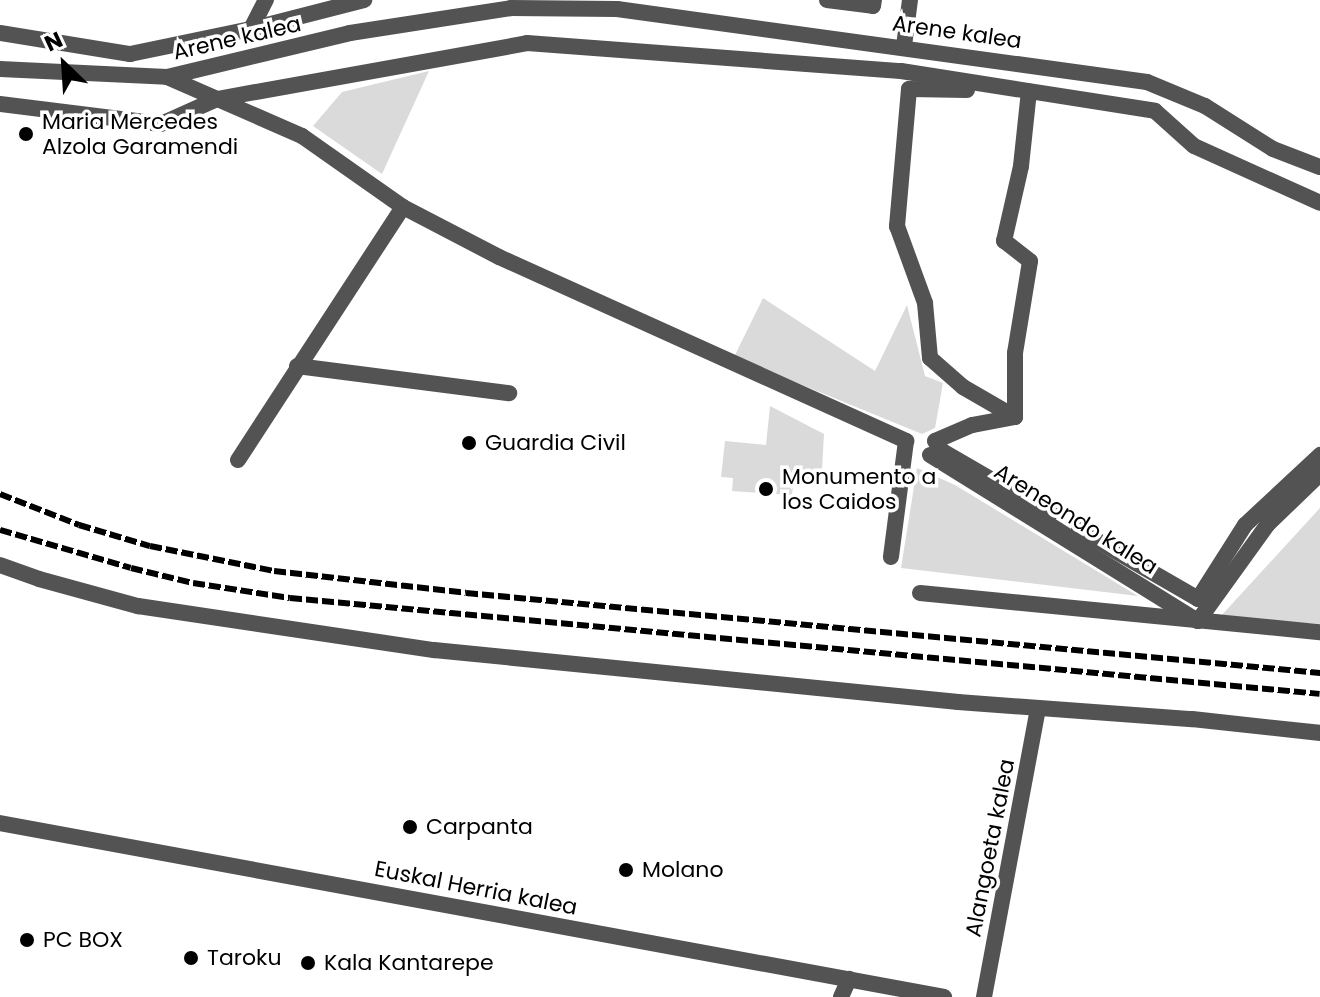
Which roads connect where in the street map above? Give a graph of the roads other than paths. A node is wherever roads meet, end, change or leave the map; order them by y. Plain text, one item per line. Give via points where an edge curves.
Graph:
1 (266, 0) edge
2 (364, 0) edge
3 (827, 0) edge
4 (874, 0) edge
5 (910, 0) edge
6 (251, 29) junction
7 (0, 33) edge
8 (904, 46) junction
9 (0, 69) edge
10 (167, 77) junction
11 (1029, 91) junction
12 (217, 99) junction
13 (0, 104) edge
14 (1320, 167) edge
15 (1320, 203) edge
16 (403, 207) junction
17 (297, 366) junction
18 (509, 393) dead end
19 (1015, 417) junction
20 (930, 455) dead end
21 (1320, 455) edge
22 (238, 460) dead end
23 (1320, 474) edge
24 (891, 557) dead end
25 (0, 565) edge
26 (920, 593) dead end
27 (1198, 621) junction
28 (1320, 632) edge
29 (1038, 708) junction
30 (1320, 733) edge
31 (0, 823) edge
32 (849, 979) junction
33 (841, 997) edge
34 (944, 997) edge
35 (984, 997) edge

1 - 6 street
2 - 6 street
3 - 4 street via 873,6
5 - 8 street
6 - 7 street via 130,54
8 - 10 street, Arene kalea via 617,9 511,8 350,33
8 - 14 street, Arene kalea via 1147,82 1205,106 1273,149
9 - 10 street, Arene kalea
10 - 12 street
11 - 12 street via 901,71 527,43
11 - 15 street via 1155,111 1194,146
11 - 19 street via 1021,166 1004,241 1030,261 1015,353
11 - 19 street via 909,89 897,226 925,303 930,358 963,387
12 - 13 street via 161,124
12 - 16 street via 302,136
16 - 17 street
16 - 24 street via 499,257 906,441
17 - 18 street
17 - 22 street
19 - 21 street via 972,425 935,441 942,451 1198,599 1245,525
20 - 27 street, Areneondo kalea
23 - 27 street via 1268,524
25 - 29 street via 138,606 434,650
26 - 27 street, Areneondo kalea
27 - 28 street, Areneondo kalea
29 - 30 street
29 - 35 street, Alangoeta kalea
31 - 32 street, Euskal Herria kalea
32 - 33 street
32 - 34 street, Euskal Herria kalea

